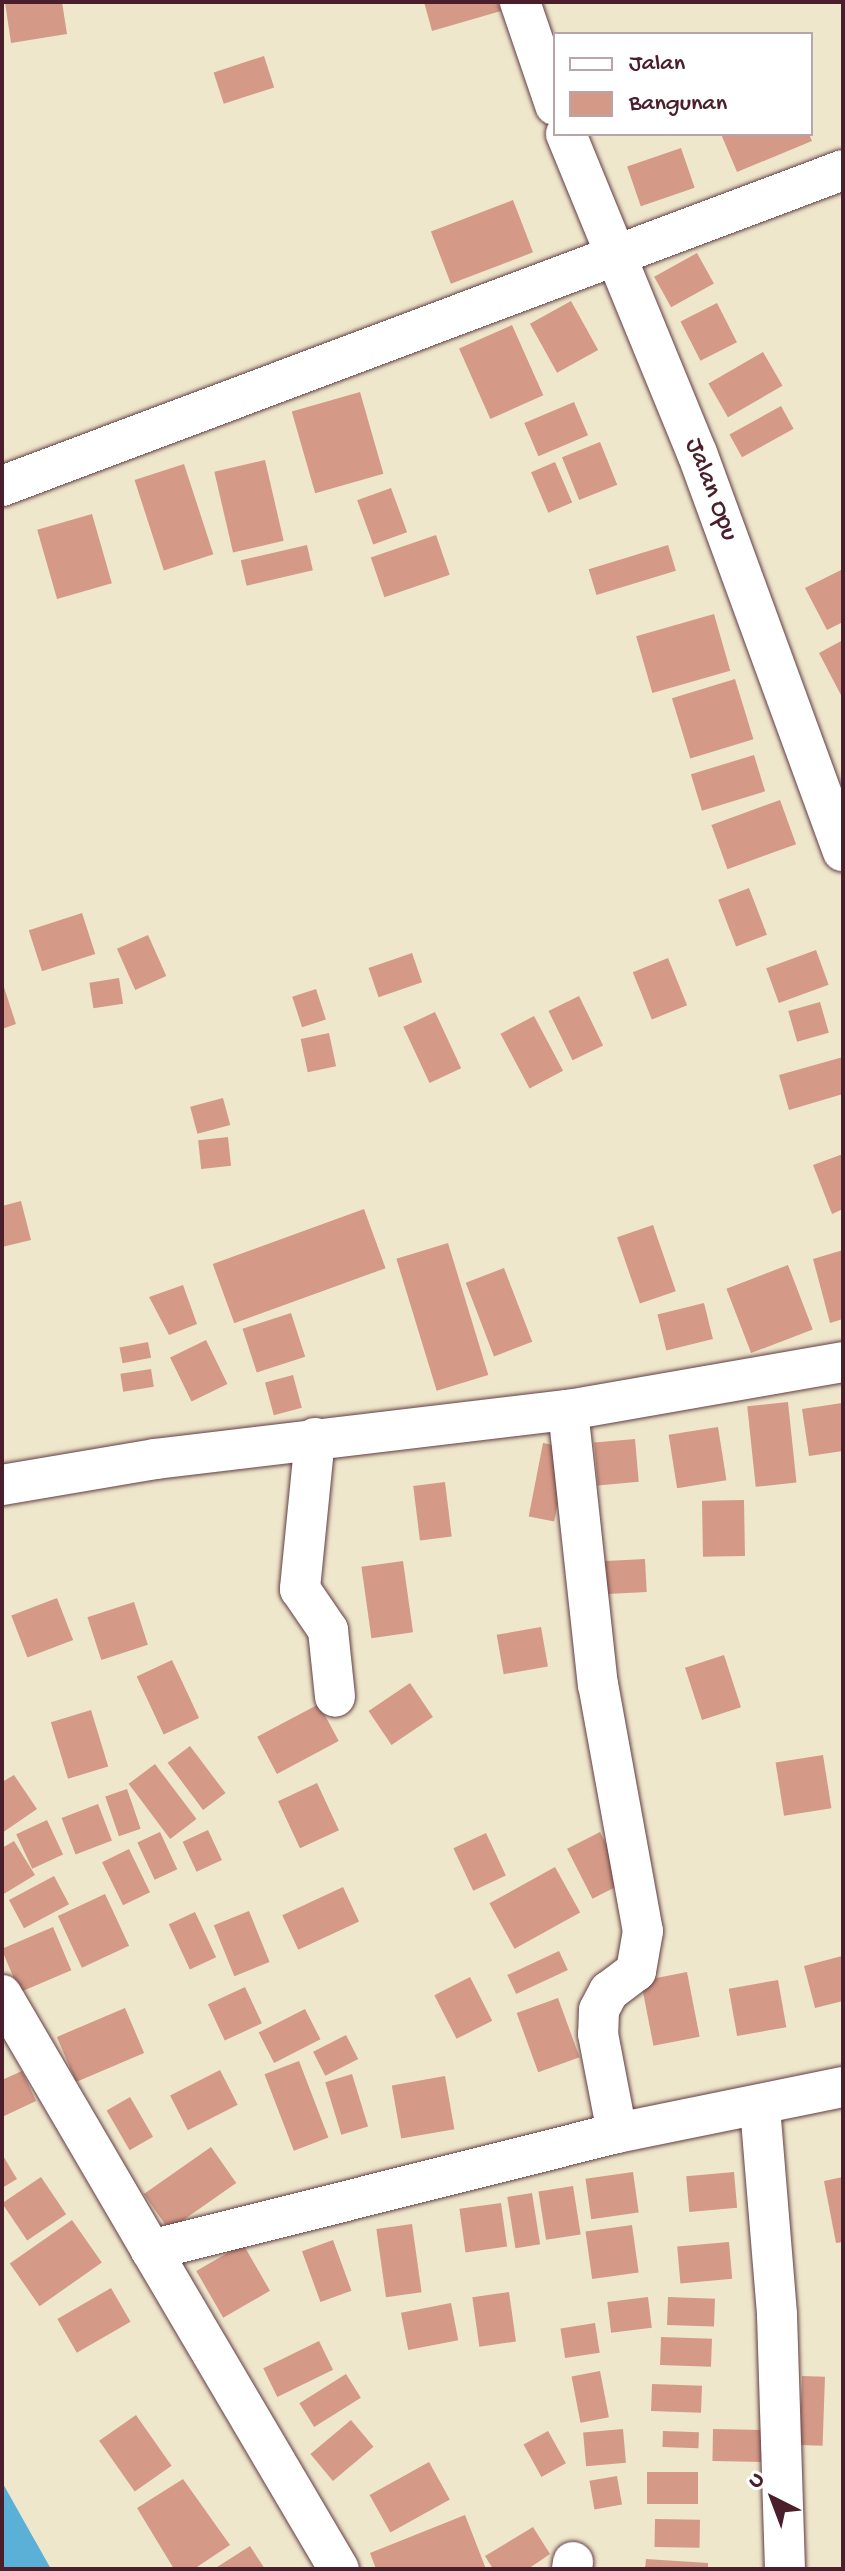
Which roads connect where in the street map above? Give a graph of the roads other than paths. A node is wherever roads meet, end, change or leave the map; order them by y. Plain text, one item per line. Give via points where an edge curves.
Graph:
1 (520, 2) edge
2 (553, 99) edge
3 (567, 136) edge
4 (843, 170) edge
5 (615, 257) junction
6 (2, 486) edge
7 (843, 851) edge
8 (843, 1362) edge
9 (568, 1410) junction
10 (315, 1438) junction
11 (2, 1485) edge
12 (335, 1697) dead end
13 (2, 1995) edge
14 (843, 2087) edge
15 (760, 2107) junction
16 (617, 2133) junction
17 (151, 2250) junction
18 (339, 2569) edge
19 (785, 2569) edge

1 - 2 street
3 - 5 street, Jalan Opu
4 - 5 street
5 - 6 street
5 - 7 street, Jalan Opu via 697,453
8 - 9 street
9 - 10 street
9 - 16 street via 598,1684 643,1931 636,1971 609,1991 599,2010 598,2034
10 - 11 street
10 - 12 street via 300,1589 328,1630
13 - 17 street
14 - 15 street
15 - 16 street
15 - 19 street via 777,2315
16 - 17 street
17 - 18 street

